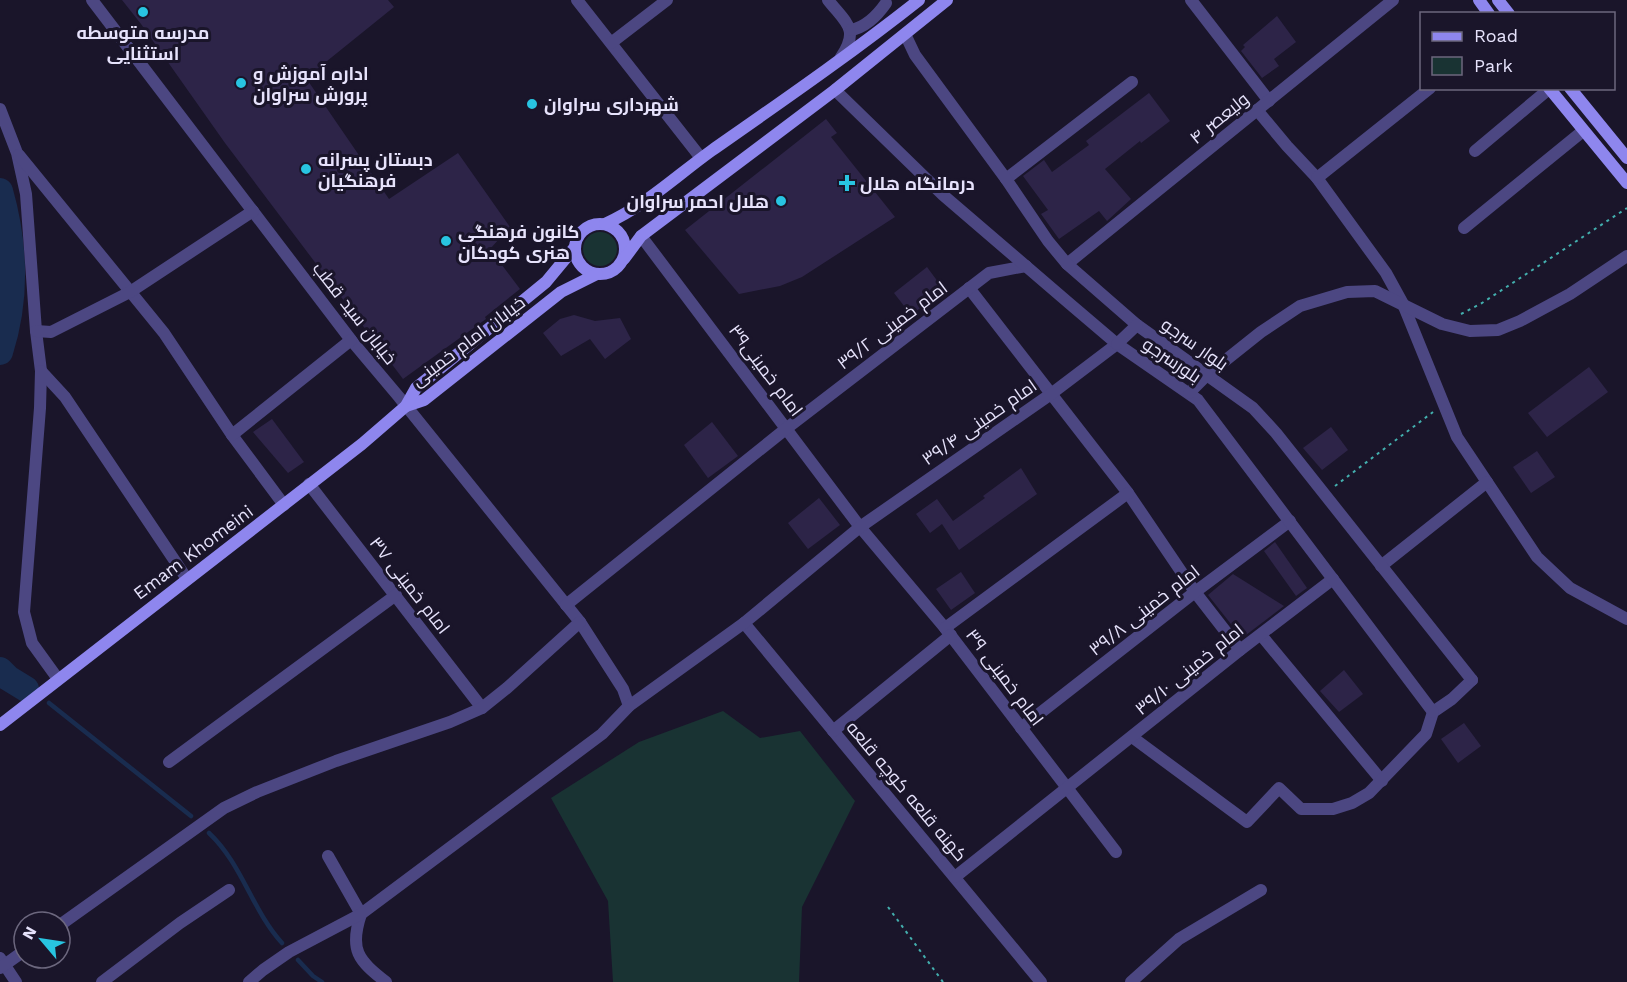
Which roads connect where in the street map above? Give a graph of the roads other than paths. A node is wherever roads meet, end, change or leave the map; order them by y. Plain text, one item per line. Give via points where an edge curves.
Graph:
1 (92, 0) edge
2 (577, 0) edge
3 (667, 0) edge
4 (828, 0) edge
5 (947, 0) edge
6 (1191, 0) edge
7 (1393, 0) edge
8 (1498, 0) edge
9 (884, 2) edge
10 (916, 2) edge
11 (1507, 12) edge
12 (851, 30) junction
13 (905, 34) junction
14 (610, 43) junction
15 (840, 60) junction
16 (1132, 82) dead end
17 (835, 90) junction
18 (1428, 90) edge
19 (1548, 90) edge
20 (1550, 90) edge
21 (1572, 90) edge
22 (1269, 101) junction
23 (0, 109) edge
24 (1257, 110) junction
25 (1583, 131) junction
26 (1475, 151) dead end
27 (17, 153) junction
28 (701, 158) junction
29 (1627, 158) edge
30 (1317, 178) junction
31 (1006, 179) junction
32 (1627, 183) edge
33 (254, 211) junction
34 (605, 224) junction
35 (1464, 228) dead end
36 (641, 236) junction
37 (575, 247) junction
38 (1627, 256) edge
39 (624, 259) junction
40 (1067, 264) junction
41 (1026, 266) junction
42 (597, 274) junction
43 (969, 288) junction
44 (130, 292) junction
45 (1403, 304) junction
46 (1137, 325) junction
47 (36, 331) junction
48 (351, 340) junction
49 (1117, 344) junction
50 (41, 370) junction
51 (1208, 375) junction
52 (1189, 393) junction
53 (1051, 394) junction
54 (406, 406) junction
55 (786, 428) junction
56 (232, 435) junction
57 (1486, 482) junction
58 (309, 484) junction
59 (1128, 493) junction
60 (284, 505) junction
61 (1290, 521) junction
62 (861, 527) junction
63 (1381, 566) junction
64 (187, 579) junction
65 (1333, 579) junction
66 (1195, 592) junction
67 (396, 596) junction
68 (566, 605) junction
69 (1627, 619) edge
70 (580, 622) junction
71 (744, 623) junction
72 (948, 631) junction
73 (1261, 635) junction
74 (1240, 650) junction
75 (58, 679) junction
76 (629, 706) junction
77 (482, 708) junction
78 (1433, 712) junction
79 (0, 725) edge
80 (1021, 728) junction
81 (833, 731) junction
82 (1132, 737) junction
83 (169, 762) dead end
84 (1382, 781) junction
85 (1067, 789) junction
86 (1116, 852) dead end
87 (328, 856) dead end
88 (955, 877) junction
89 (229, 890) dead end
90 (1261, 890) dead end
91 (361, 914) junction
92 (72, 917) edge
93 (2, 964) edge
94 (1039, 981) edge
95 (16, 982) edge
96 (102, 982) edge
97 (249, 982) edge
98 (386, 982) edge
99 (1131, 982) edge

1 - 33 street, خیابان سید قطب
2 - 14 street
3 - 14 street
4 - 12 street
5 - 13 main road
6 - 22 street
7 - 22 street, ولیعصر ۴
8 - 11 main road
9 - 10 street via 896,7
9 - 12 street via 880,13 861,28
10 - 15 main road
12 - 15 street via 849,45
13 - 17 main road
13 - 31 street, بلوار سرجو via 915,55
14 - 28 street
15 - 28 main road
16 - 31 street
17 - 36 main road
17 - 41 street, بلورسرجو via 944,195
18 - 30 street
19 - 26 street
20 - 25 main road
21 - 29 main road
22 - 24 street, ولیعصر ۴
23 - 27 street
24 - 30 street
24 - 40 street, ولیعصر ۴
25 - 32 main road
25 - 35 street
27 - 44 street
27 - 47 street via 27,205
28 - 34 main road via 641,205
30 - 45 street via 1386,273
31 - 40 street, بلوار سرجو
33 - 44 street
33 - 48 street, خیابان سید قطب
34 - 37 main road via 586,228
34 - 39 main road via 623,237
36 - 39 main road
36 - 55 street, امام خمینی۳۹
37 - 42 main road via 578,262
37 - 54 main road, خیابان امام خمینی via 546,282 416,388
38 - 45 street via 1570,294 1498,330 1470,331 1443,324
39 - 42 main road via 612,271
40 - 46 street, بلوار سرجو
41 - 43 street, امام خمینی ۳۹/۲ via 988,273
41 - 49 street, بلورسرجو
42 - 54 main road, خیابان امام خمینی via 561,292 424,400
43 - 53 street
43 - 55 street, امام خمینی ۳۹/۲
44 - 47 street via 51,332
44 - 56 street via 164,333
45 - 51 street via 1375,291 1347,292 1300,306
45 - 57 street via 1457,437
46 - 49 street, امام خمینی ۳۹/۴
46 - 51 street, بلوار سرجو
47 - 50 street
48 - 54 street, خیابان سید قطب
48 - 56 street
49 - 52 street, بلورسرجو
49 - 53 street, امام خمینی ۳۹/۴
50 - 64 street via 65,397
50 - 75 street via 24,612 32,643
51 - 52 street
51 - 63 street, بلوار سرجو via 1252,408 1276,433
52 - 61 street, بلورسرجو via 1212,416
53 - 59 street
53 - 62 street, امام خمینی ۳۹/۴
54 - 58 main road, Emam Khomeini
54 - 68 street, خیابان سید قطب
55 - 62 street, امام خمینی۳۹
55 - 68 street, امام خمینی ۳۹/۲
56 - 60 street
57 - 63 street
57 - 69 street via 1537,557 1570,588
58 - 60 main road, Emam Khomeini
58 - 67 street, امام خمینی ۳۷
59 - 66 street
59 - 72 street
60 - 64 main road, Emam Khomeini
61 - 65 street, بلورسرجو
61 - 66 street, امام خمینی ۳۹/۸
62 - 71 street, امام خمینی ۳۹/۴
62 - 72 street, امام خمینی ۳۹
63 - 78 street, بلوار سرجو via 1472,680
64 - 75 main road, Emam Khomeini
65 - 73 street, امام خمینی ۳۹/۱۰
65 - 78 street, بلورسرجو
66 - 74 street
66 - 80 street, امام خمینی ۳۹/۸
67 - 77 street, امام خمینی ۳۷
67 - 83 street
68 - 70 street, خیابان سید قطب
70 - 76 street, خیابان سید قطب via 623,689
70 - 77 street
71 - 76 street, امام خمینی ۳۹/۴
71 - 81 street, کهنه قلعه کوچه قلعه
72 - 80 street, امام خمینی ۳۹
72 - 81 street
73 - 74 street, امام خمینی ۳۹/۱۰
73 - 84 street
74 - 82 street, امام خمینی ۳۹/۱۰
75 - 79 main road, Emam Khomeini
76 - 91 street, امام خمینی ۳۹/۴ via 602,734
77 - 92 street via 336,761 224,808
78 - 84 street via 1426,734
80 - 85 street, امام خمینی ۳۹
81 - 88 street, کهنه قلعه کوچه قلعه
82 - 84 street via 1247,822 1279,788 1302,809 1333,809 1369,794
82 - 85 street, امام خمینی ۳۹/۱۰
85 - 86 street, امام خمینی ۳۹
85 - 88 street, امام خمینی ۳۹/۱۰
87 - 91 street
88 - 94 street, کهنه قلعه کوچه قلعه
89 - 96 street
90 - 99 street via 1179,939
91 - 97 street, امام خمینی ۳۹/۴ via 289,952
91 - 98 street via 354,934 356,947 368,967
93 - 95 street

